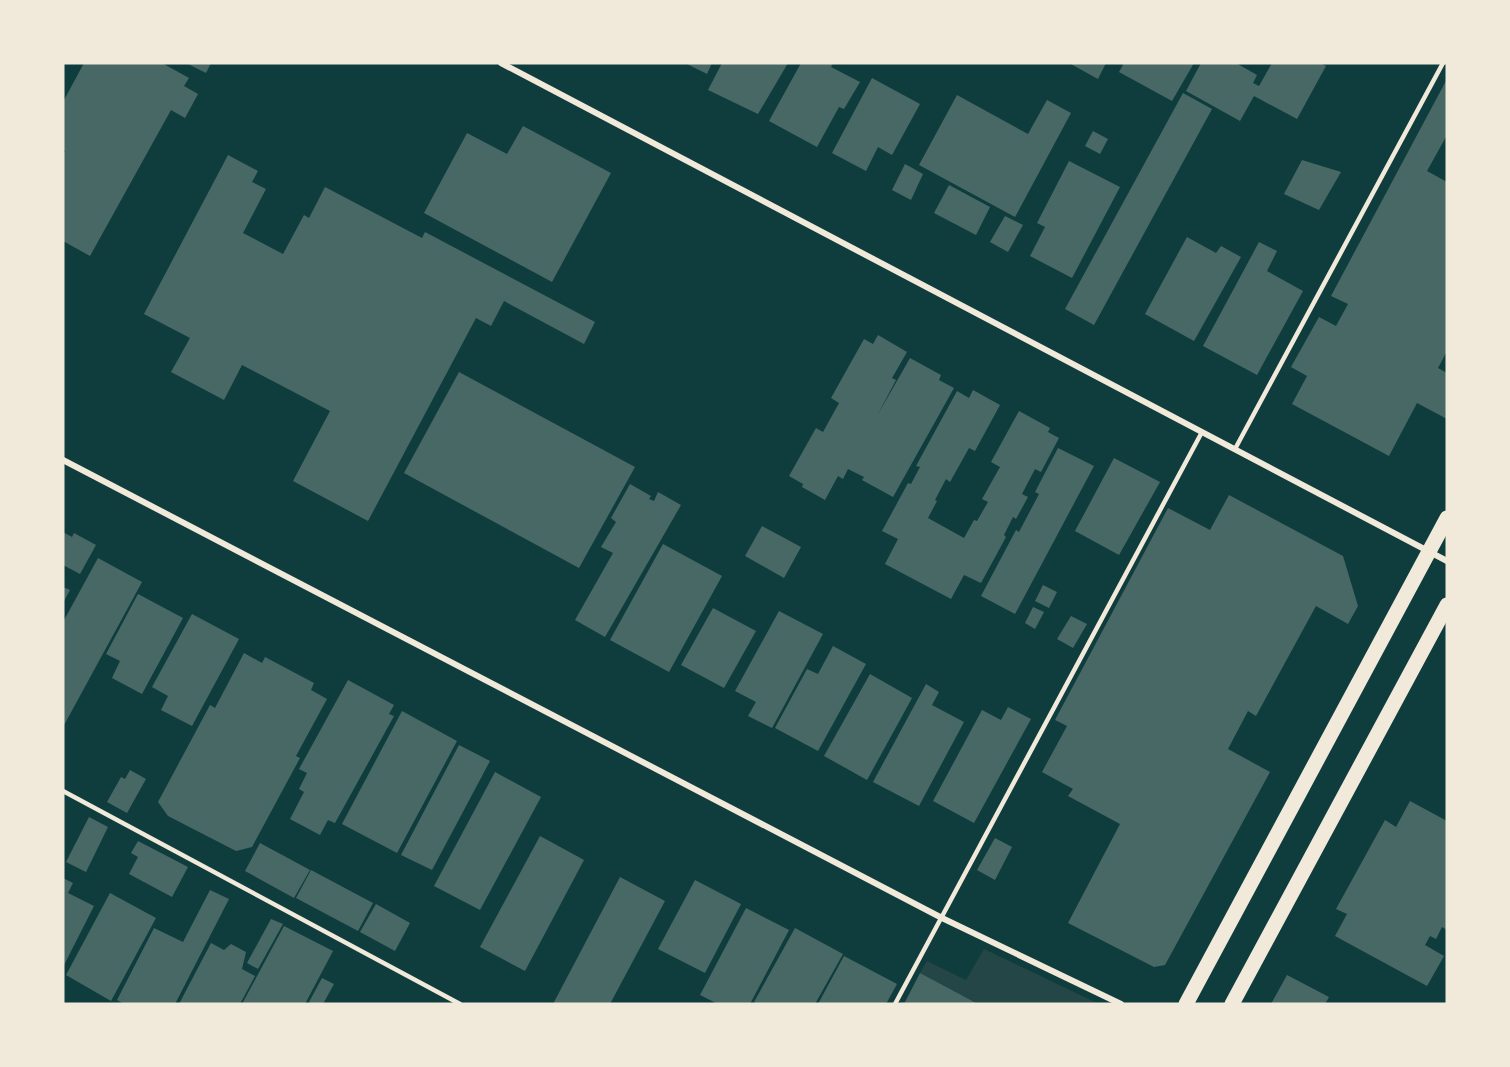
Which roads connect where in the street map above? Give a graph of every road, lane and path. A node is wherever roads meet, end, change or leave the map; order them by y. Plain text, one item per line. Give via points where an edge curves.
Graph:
1 (501, 63) edge
2 (1443, 63) edge
3 (1202, 432) junction
4 (1235, 449) junction
5 (63, 460) edge
6 (1447, 518) edge
7 (1429, 552) junction
8 (1447, 561) edge
9 (1447, 604) edge
10 (63, 791) edge
11 (942, 918) junction
12 (460, 1004) edge
13 (895, 1004) edge
14 (1120, 1004) edge
15 (1186, 1004) edge
16 (1232, 1004) edge

1 - 3 street
2 - 4 lane
3 - 4 street
3 - 11 lane
4 - 7 street
5 - 11 street
6 - 7 main road
7 - 8 street
7 - 15 main road
9 - 16 main road
10 - 12 lane
11 - 13 lane
11 - 14 street

